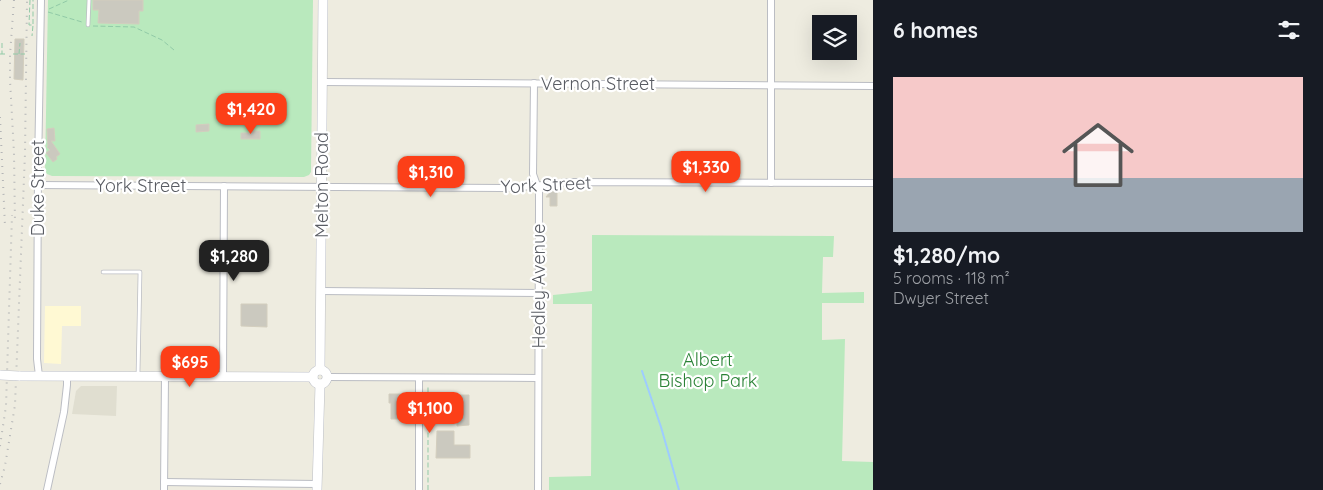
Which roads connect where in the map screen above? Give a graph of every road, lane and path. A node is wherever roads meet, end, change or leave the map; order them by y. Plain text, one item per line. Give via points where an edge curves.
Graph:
1 (30, 0) edge
2 (33, 0) edge
3 (41, 0) edge
4 (69, 0) edge
5 (89, 0) edge
6 (323, 0) edge
7 (771, 0) edge
8 (33, 25) junction
9 (88, 25) junction
10 (32, 36) dead end
11 (2, 43) dead end
12 (20, 43) dead end
13 (174, 50) dead end
14 (1, 54) edge
15 (6, 54) dead end
16 (13, 54) dead end
17 (20, 54) junction
18 (24, 54) dead end
19 (323, 82) junction
20 (534, 83) junction
21 (771, 85) junction
22 (873, 86) edge
23 (771, 183) junction
24 (873, 183) edge
25 (38, 185) junction
26 (224, 186) junction
27 (537, 186) junction
28 (322, 187) junction
29 (103, 272) dead end
30 (321, 291) junction
31 (539, 293) junction
32 (320, 370) junction
33 (0, 375) edge
34 (39, 376) junction
35 (67, 376) junction
36 (138, 376) junction
37 (165, 376) junction
38 (223, 377) junction
39 (313, 377) junction
40 (327, 377) junction
41 (419, 378) junction
42 (538, 378) junction
43 (320, 384) junction
44 (428, 387) dead end
45 (164, 482) junction
46 (317, 487) edge
47 (47, 490) edge
48 (164, 490) edge
49 (419, 490) edge
50 (428, 490) edge
51 (538, 490) edge

1 - 8 path via 29,25
2 - 8 path
3 - 25 street, Duke Street
4 - 9 path via 47,11
5 - 9 lane
6 - 19 street, Melton Road
7 - 21 street
8 - 10 path
9 - 13 path via 134,27 162,40
11 - 14 path
12 - 17 path
14 - 15 path
16 - 17 path
17 - 18 path
19 - 20 street, Vernon Street
19 - 28 street, Melton Road
20 - 21 street, Vernon Street
20 - 27 street, Hedley Avenue via 533,174
21 - 22 street, Vernon Street
21 - 23 street
23 - 24 street, York Street
23 - 27 street, York Street via 572,182
25 - 26 street, York Street
25 - 34 street, Duke Street
26 - 28 street, York Street
26 - 38 street
27 - 28 street, York Street
27 - 31 street, Hedley Avenue via 540,211
28 - 30 street, Melton Road
29 - 36 lane via 140,272
30 - 31 street
30 - 32 street, Melton Road
31 - 42 street, Hedley Avenue
32 - 39 street via 314,372
32 - 40 street
33 - 34 street, bridge
34 - 35 street
35 - 36 street
35 - 47 street via 64,412
36 - 37 street
37 - 38 street
37 - 45 street
38 - 39 street
39 - 43 street
40 - 41 street
40 - 43 street
41 - 42 street
41 - 49 street
42 - 51 street, Hedley Avenue
43 - 46 street
44 - 50 path
45 - 46 street
45 - 48 street

